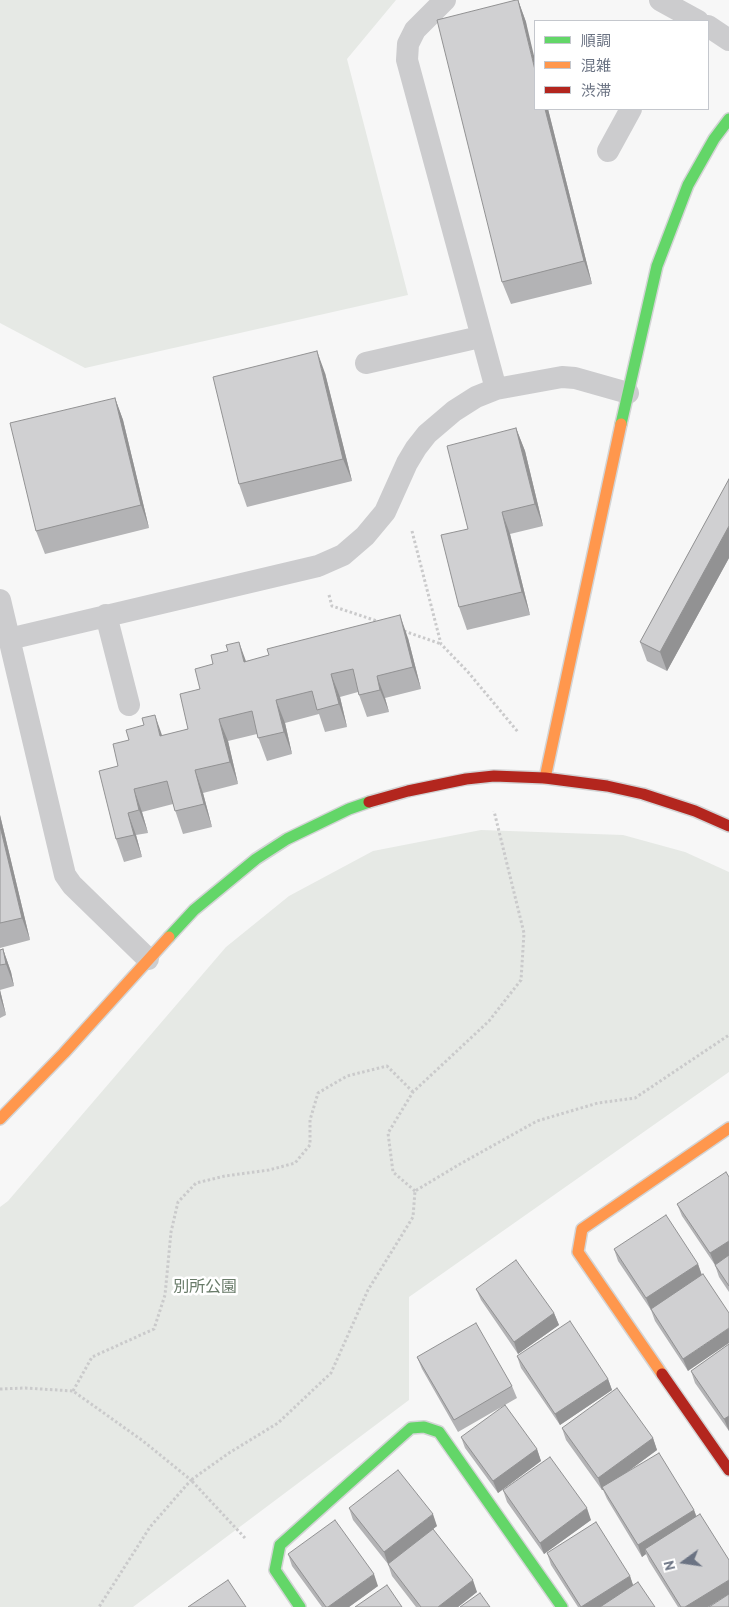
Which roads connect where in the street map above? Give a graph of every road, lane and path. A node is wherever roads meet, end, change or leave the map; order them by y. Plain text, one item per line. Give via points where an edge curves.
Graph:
1 (444, 0) edge
2 (660, 0) edge
3 (686, 18) edge
4 (709, 27) edge
5 (729, 40) edge
6 (630, 110) edge
7 (729, 119) edge
8 (608, 151) dead end
9 (480, 337) junction
10 (366, 362) dead end
11 (496, 389) junction
12 (628, 393) junction
13 (411, 529) dead end
14 (329, 593) dead end
15 (0, 600) edge
16 (106, 615) junction
17 (387, 625) edge
18 (396, 628) edge
19 (441, 644) junction
20 (7, 646) edge
21 (129, 705) dead end
22 (518, 733) dead end
23 (545, 778) junction
24 (494, 811) dead end
25 (729, 826) edge
26 (148, 959) junction
27 (729, 1035) edge
28 (413, 1092) junction
29 (0, 1118) edge
30 (729, 1128) edge
31 (415, 1191) junction
32 (0, 1389) edge
33 (73, 1391) junction
34 (729, 1470) edge
35 (191, 1480) junction
36 (275, 1570) junction
37 (99, 1607) edge
38 (300, 1607) edge
39 (562, 1607) edge

1 - 9 lane via 415,30 408,44 407,60
2 - 3 lane
4 - 5 lane
6 - 8 lane
7 - 12 street via 688,185 671,227 657,266
9 - 10 lane
9 - 11 lane
11 - 12 lane via 562,377
11 - 16 lane via 454,411 427,434 407,463 385,512 342,555 318,566
12 - 23 street
13 - 19 path
14 - 17 path via 332,606
15 - 20 lane
16 - 20 lane
16 - 21 lane
18 - 19 path
19 - 22 path
20 - 26 lane via 65,875 72,886
23 - 25 street via 643,794
23 - 26 street via 494,776 466,779 408,790 349,809 256,859 194,910
24 - 28 path via 524,933 521,980 489,1020
26 - 29 street via 64,1053
27 - 31 path via 635,1098 598,1103 537,1121
28 - 31 path via 388,1134 393,1172
28 - 33 path via 387,1066 347,1076 318,1093 310,1120 310,1145 295,1163 196,1183 178,1202 171,1232 165,1295 154,1329 92,1357
30 - 34 street via 582,1229 578,1252
31 - 35 path via 413,1217 368,1290 331,1373 278,1423
32 - 33 path
33 - 35 path
35 - 36 path
35 - 37 path via 150,1527
36 - 38 street
36 - 39 street via 280,1545 410,1428 424,1427 439,1432

